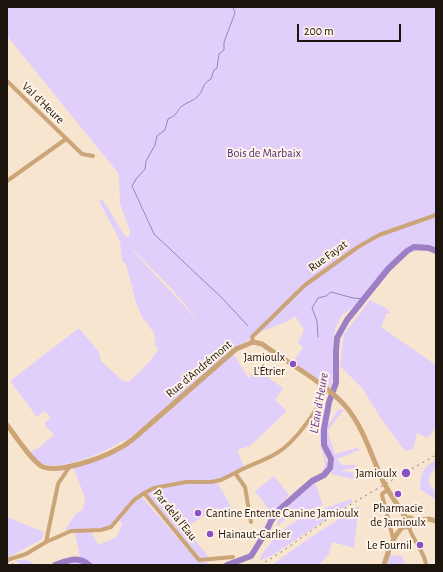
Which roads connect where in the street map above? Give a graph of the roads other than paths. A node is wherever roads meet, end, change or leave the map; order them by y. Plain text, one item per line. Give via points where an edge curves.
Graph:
1 (7, 81) edge
2 (66, 139) junction
3 (93, 156) dead end
4 (7, 181) edge
5 (436, 215) edge
6 (252, 342) junction
7 (328, 390) junction
8 (7, 425) edge
9 (70, 466) junction
10 (235, 474) junction
11 (388, 490) junction
12 (144, 493) junction
13 (406, 518) junction
14 (413, 521) junction
15 (436, 521) edge
16 (251, 522) dead end
17 (407, 527) junction
18 (393, 538) junction
19 (46, 542) junction
20 (233, 557) dead end
21 (7, 560) edge
22 (384, 565) edge
23 (426, 565) edge

1 - 2 street, Val d'Heure
2 - 3 street, Val d'Heure via 82,154
2 - 4 street, Val d'Heure
5 - 6 street, Rue Fayat via 379,235 358,247 305,285 252,337
6 - 7 street via 262,344
6 - 9 street, Rue d'Andrémont via 236,349 132,440 114,451
7 - 10 street, Par delà l'Eau via 289,444
7 - 11 street via 347,409 364,436
8 - 9 street, Rue d'Andrémont via 42,467 55,469
9 - 19 street via 58,484
10 - 12 street, Par delà l'Eau via 221,480 186,482 154,488
10 - 16 street via 245,487
11 - 13 street
11 - 18 street via 382,495
12 - 19 street via 134,500 111,527 72,531
12 - 20 street, Par delà l'Eau via 199,560
13 - 14 street
13 - 17 street via 403,521
14 - 15 street
14 - 17 street via 412,525
17 - 18 street
17 - 23 street
18 - 22 street
19 - 21 street via 26,554

